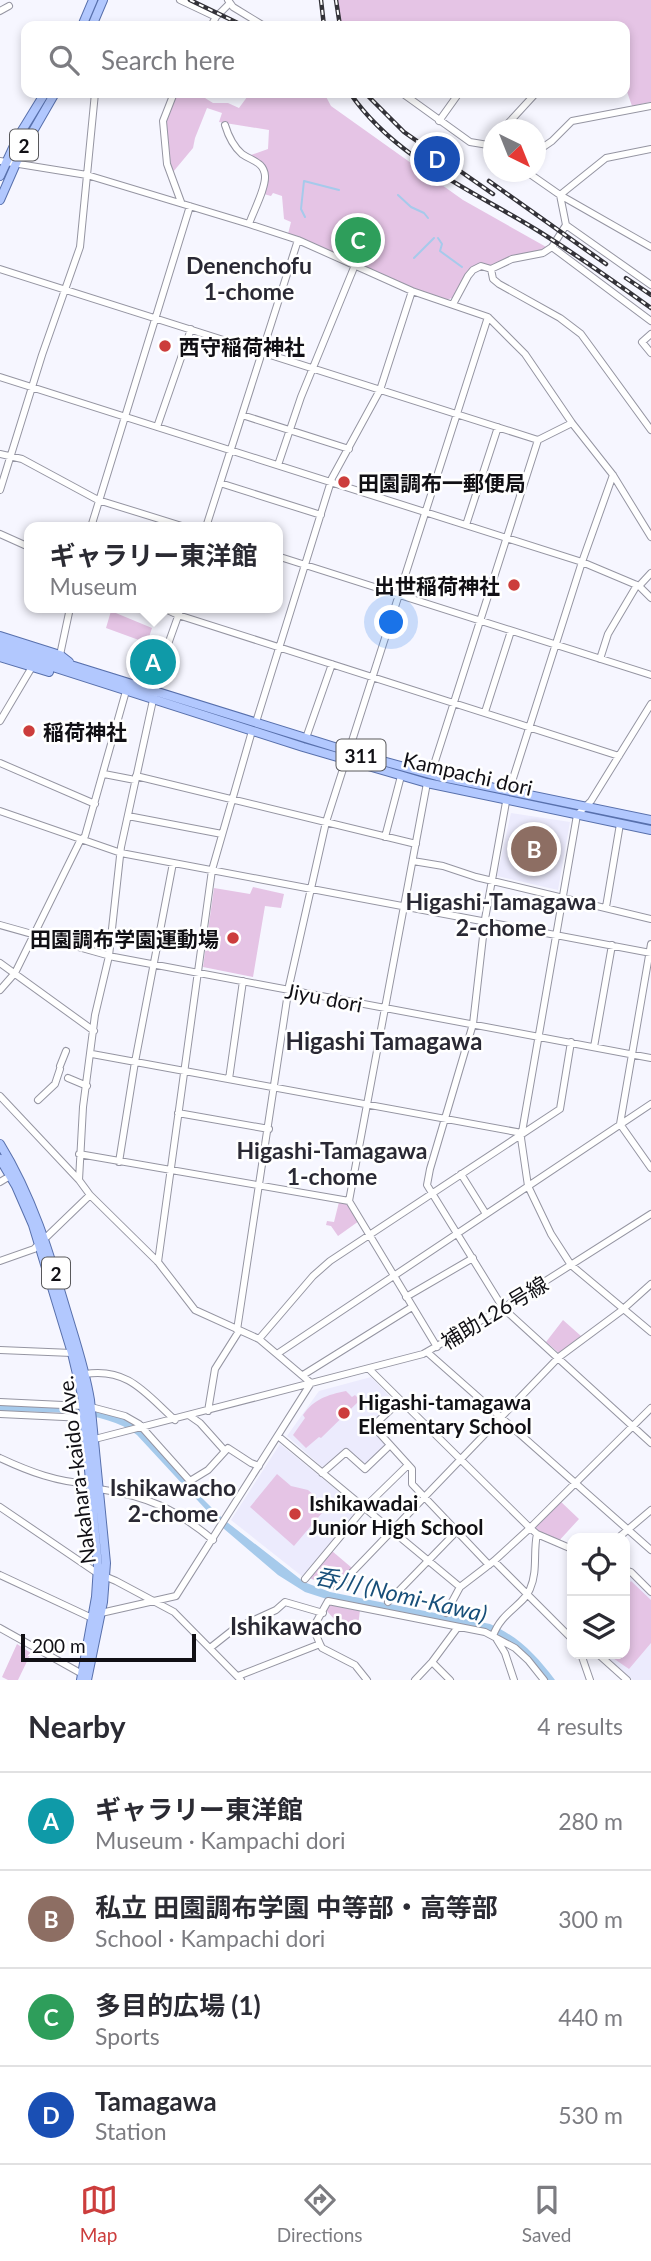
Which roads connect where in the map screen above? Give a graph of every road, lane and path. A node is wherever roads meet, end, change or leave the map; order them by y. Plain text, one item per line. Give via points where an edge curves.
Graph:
1 (93, 0) edge
2 (103, 0) edge
3 (180, 0) edge
4 (228, 2) edge
5 (9, 6) dead end
6 (0, 11) edge
7 (216, 16) junction
8 (84, 21) edge
9 (94, 21) edge
10 (214, 21) edge
11 (256, 21) edge
12 (42, 98) edge
13 (52, 98) edge
14 (95, 98) edge
15 (172, 98) edge
16 (409, 98) edge
17 (455, 98) edge
18 (531, 98) edge
19 (651, 106) edge
20 (512, 119) edge
21 (439, 121) junction
22 (225, 125) dead end
23 (483, 143) edge
24 (546, 145) edge
25 (651, 149) edge
26 (7, 162) edge
27 (87, 175) junction
28 (0, 176) edge
29 (541, 182) edge
30 (560, 195) junction
31 (0, 200) edge
32 (181, 202) junction
33 (190, 206) junction
34 (249, 224) junction
35 (566, 225) junction
36 (298, 240) junction
37 (552, 247) junction
38 (651, 247) edge
39 (355, 265) junction
40 (491, 269) junction
41 (0, 270) edge
42 (651, 285) edge
43 (65, 289) junction
44 (412, 291) junction
45 (453, 304) junction
46 (488, 317) junction
47 (156, 319) junction
48 (651, 321) edge
49 (191, 328) junction
50 (651, 334) edge
51 (262, 352) junction
52 (651, 353) edge
53 (312, 369) junction
54 (0, 377) edge
55 (33, 387) junction
56 (380, 390) junction
57 (242, 415) junction
58 (456, 415) junction
59 (124, 417) junction
60 (572, 423) junction
61 (157, 427) junction
62 (498, 428) junction
63 (289, 430) junction
64 (651, 430) edge
65 (538, 440) junction
66 (349, 449) junction
67 (230, 450) junction
68 (0, 454) edge
69 (11, 457) junction
70 (278, 466) junction
71 (612, 475) junction
72 (331, 482) junction
73 (220, 483) junction
74 (0, 490) edge
75 (98, 500) junction
76 (425, 513) junction
77 (321, 515) junction
78 (92, 522) edge
79 (169, 522) edge
80 (208, 522) edge
81 (466, 525) junction
82 (0, 534) edge
83 (651, 537) edge
84 (506, 538) junction
85 (24, 545) edge
86 (283, 558) edge
87 (582, 562) junction
88 (306, 565) junction
89 (651, 572) edge
90 (638, 586) junction
91 (399, 596) junction
92 (651, 598) edge
93 (70, 613) edge
94 (179, 613) edge
95 (186, 613) edge
96 (480, 621) junction
97 (512, 631) junction
98 (0, 636) edge
99 (0, 643) edge
100 (556, 646) junction
101 (280, 647) junction
102 (0, 650) edge
103 (60, 655) junction
104 (0, 657) edge
105 (600, 659) junction
106 (332, 664) junction
107 (32, 667) junction
108 (77, 672) junction
109 (651, 675) edge
110 (373, 677) junction
111 (155, 690) junction
112 (126, 691) junction
113 (153, 700) junction
114 (454, 702) junction
115 (651, 704) edge
116 (485, 712) junction
117 (648, 715) edge
118 (0, 719) edge
119 (256, 722) junction
120 (530, 727) junction
121 (252, 731) junction
122 (306, 738) junction
123 (347, 755) junction
124 (619, 756) junction
125 (0, 763) edge
126 (104, 774) junction
127 (431, 774) junction
128 (401, 776) junction
129 (136, 778) junction
130 (427, 783) junction
131 (509, 791) junction
132 (232, 799) junction
133 (506, 802) junction
134 (95, 804) junction
135 (585, 807) junction
136 (0, 811) edge
137 (576, 815) junction
138 (128, 816) junction
139 (651, 820) edge
140 (326, 822) junction
141 (620, 824) junction
142 (651, 830) edge
143 (222, 834) junction
144 (385, 837) junction
145 (83, 839) junction
146 (416, 844) junction
147 (121, 853) junction
148 (412, 861) junction
149 (173, 863) junction
150 (212, 870) junction
151 (492, 880) junction
152 (311, 889) junction
153 (562, 897) junction
154 (405, 907) junction
155 (606, 907) junction
156 (651, 919) edge
157 (484, 921) junction
158 (0, 925) edge
159 (35, 935) junction
160 (556, 935) junction
161 (651, 944) edge
162 (612, 945) junction
163 (650, 953) edge
164 (109, 956) junction
165 (0, 963) edge
166 (155, 964) junction
167 (197, 972) junction
168 (15, 973) junction
169 (243, 981) junction
170 (0, 990) edge
171 (288, 990) junction
172 (386, 1008) junction
173 (473, 1024) junction
174 (94, 1031) junction
175 (539, 1036) junction
176 (572, 1042) junction
177 (594, 1047) junction
178 (66, 1051) dead end
179 (92, 1054) junction
180 (632, 1054) junction
181 (651, 1058) edge
182 (135, 1062) junction
183 (184, 1071) junction
184 (68, 1078) dead end
185 (229, 1079) junction
186 (87, 1086) junction
187 (275, 1088) junction
188 (0, 1096) edge
189 (38, 1100) dead end
190 (651, 1104) edge
191 (368, 1105) junction
192 (178, 1113) junction
193 (446, 1119) junction
194 (620, 1124) junction
195 (269, 1129) junction
196 (522, 1133) junction
197 (0, 1144) edge
198 (79, 1154) junction
199 (0, 1159) edge
200 (120, 1161) junction
201 (651, 1168) edge
202 (170, 1171) junction
203 (461, 1174) junction
204 (10, 1176) junction
205 (79, 1180) junction
206 (0, 1182) edge
207 (528, 1186) junction
208 (259, 1187) junction
209 (433, 1194) junction
210 (90, 1195) junction
211 (349, 1201) junction
212 (486, 1214) junction
213 (651, 1214) edge
214 (457, 1233) junction
215 (369, 1235) junction
216 (43, 1242) junction
217 (473, 1258) junction
218 (0, 1261) edge
219 (158, 1262) junction
220 (570, 1265) junction
221 (394, 1277) junction
222 (651, 1284) edge
223 (406, 1297) junction
224 (412, 1307) junction
225 (503, 1308) junction
226 (623, 1309) junction
227 (238, 1330) junction
228 (651, 1332) edge
229 (259, 1339) junction
230 (437, 1347) junction
231 (0, 1350) edge
232 (427, 1352) junction
233 (72, 1353) junction
234 (277, 1354) junction
235 (559, 1357) junction
236 (369, 1369) junction
237 (85, 1374) junction
238 (303, 1375) junction
239 (312, 1383) junction
240 (400, 1401) junction
241 (0, 1402) edge
242 (651, 1408) edge
243 (208, 1411) junction
244 (87, 1412) junction
245 (0, 1414) edge
246 (190, 1416) junction
247 (501, 1418) junction
248 (175, 1420) junction
249 (634, 1426) junction
250 (143, 1428) junction
251 (278, 1436) junction
252 (91, 1440) junction
253 (651, 1443) edge
254 (390, 1445) junction
255 (225, 1451) junction
256 (0, 1458) edge
257 (460, 1460) junction
258 (408, 1465) junction
259 (259, 1466) junction
260 (322, 1473) junction
261 (576, 1483) junction
262 (90, 1484) junction
263 (99, 1489) junction
264 (425, 1498) junction
265 (0, 1507) edge
266 (364, 1508) junction
267 (651, 1510) edge
268 (530, 1528) junction
269 (628, 1530) junction
270 (392, 1531) junction
271 (457, 1531) junction
272 (624, 1533) edge
273 (537, 1534) junction
274 (213, 1539) junction
275 (567, 1547) edge
276 (651, 1550) edge
277 (428, 1560) junction
278 (491, 1563) junction
279 (630, 1573) edge
280 (0, 1575) edge
281 (102, 1575) junction
282 (305, 1579) dead end
283 (460, 1587) junction
284 (337, 1588) dead end
285 (651, 1592) edge
286 (527, 1594) junction
287 (156, 1602) junction
288 (388, 1602) dead end
289 (101, 1613) junction
290 (323, 1613) junction
291 (446, 1613) dead end
292 (92, 1618) junction
293 (458, 1627) junction
294 (0, 1628) edge
295 (567, 1634) edge
296 (495, 1637) junction
297 (320, 1644) junction
298 (210, 1648) junction
299 (583, 1659) edge
300 (604, 1659) edge
301 (432, 1662) junction
302 (84, 1678) edge
303 (240, 1679) edge
304 (368, 1680) edge
305 (415, 1680) edge
306 (450, 1680) edge
307 (514, 1680) edge
308 (544, 1680) edge
309 (590, 1680) edge
310 (627, 1680) edge

1 - 8 main road
2 - 9 main road
3 - 7 street
4 - 7 street
4 - 11 street
5 - 6 street
7 - 10 street
12 - 26 main road, 2
13 - 26 main road, 2
14 - 27 street
15 - 32 street via 163,121 167,164
16 - 21 street
17 - 21 street
18 - 20 street
19 - 24 street via 572,121
21 - 23 street via 470,142
22 - 34 street via 241,153 258,162 264,173
25 - 30 street via 606,158
26 - 27 street
26 - 28 main road, 2
26 - 31 main road, 2
27 - 32 street
27 - 43 street via 80,247
29 - 30 street
30 - 35 street
30 - 38 street
32 - 33 street
33 - 34 street
33 - 47 street
34 - 36 street
35 - 37 street
35 - 42 street
36 - 39 street
36 - 51 street
37 - 40 street
37 - 48 street
39 - 44 street
39 - 53 street
40 - 45 street via 473,270
40 - 64 street via 499,284 581,334
41 - 43 street
43 - 47 street
43 - 55 street
44 - 45 street
44 - 56 street
45 - 46 street
46 - 58 street
46 - 60 street via 525,354
47 - 49 street
47 - 59 street
49 - 51 street
49 - 61 street
50 - 52 street via 642,342
51 - 53 street
51 - 57 street
53 - 56 street
53 - 63 street
54 - 55 street
55 - 59 street
55 - 69 street
56 - 58 street
56 - 66 street
57 - 63 street
57 - 67 street
58 - 62 street
58 - 76 street
59 - 61 street
59 - 75 street
60 - 65 street
60 - 71 street
61 - 67 street
62 - 65 street
62 - 81 street
63 - 66 street
63 - 70 street
65 - 84 street
66 - 72 street
67 - 70 street
67 - 73 street
68 - 69 street
69 - 74 street
69 - 75 street
70 - 72 street
71 - 83 street
71 - 87 street
72 - 76 street
72 - 77 street
73 - 77 street
73 - 80 street
75 - 78 street
75 - 79 street
76 - 81 street
76 - 91 street
77 - 88 street
81 - 84 street
82 - 85 street
84 - 87 street
84 - 96 street
86 - 88 street
87 - 90 street
87 - 100 street
88 - 91 street
88 - 101 street
89 - 90 street
90 - 92 street
90 - 105 street via 608,634
91 - 96 street
91 - 110 street
93 - 103 street
94 - 111 street
95 - 101 street
96 - 97 street
96 - 114 street
97 - 100 street
97 - 116 street
98 - 103 main road
99 - 108 main road, Kampachi dori / 311
100 - 105 street
100 - 120 street
101 - 106 street
101 - 119 street
102 - 108 main road, Kampachi dori / 311
103 - 108 main road
104 - 107 main road, 311
105 - 109 street
106 - 110 street
106 - 122 street
107 - 108 main road, 311 via 61,675
107 - 118 street
108 - 111 main road, Kampachi dori / 311
108 - 112 main road, Kampachi dori / 311
110 - 114 street
110 - 123 street
111 - 113 street
111 - 119 main road, Kampachi dori / 311
112 - 113 main road, Kampachi dori / 311
112 - 126 street
113 - 121 main road, Kampachi dori / 311
113 - 129 street
114 - 116 street
114 - 127 street
115 - 117 street
116 - 120 street
117 - 124 street
119 - 122 main road, Kampachi dori / 311
120 - 124 street
120 - 131 street
121 - 123 main road, Kampachi dori / 311
121 - 132 street
122 - 123 main road, Kampachi dori / 311
123 - 127 main road, Kampachi dori / 311
123 - 128 main road, Kampachi dori / 311
123 - 140 street
124 - 135 street
125 - 134 street
126 - 129 street
126 - 134 street
127 - 131 main road, Kampachi dori / 311
128 - 130 main road, Kampachi dori / 311
128 - 144 street
129 - 132 street
129 - 138 street
130 - 133 main road, Kampachi dori / 311
130 - 146 street
131 - 135 main road, Kampachi dori / 311
132 - 140 street
132 - 143 street
133 - 137 main road, Kampachi dori / 311
133 - 151 street
134 - 145 street
135 - 137 street
135 - 139 main road, Kampachi dori / 311
136 - 145 street
137 - 141 main road, Kampachi dori / 311
137 - 153 street
138 - 143 street
138 - 147 street
140 - 144 street
140 - 152 street
141 - 142 main road, Kampachi dori / 311
141 - 155 street
143 - 150 street
144 - 146 street
145 - 147 street
145 - 159 street
146 - 148 street
147 - 149 street
147 - 164 street
148 - 151 street
148 - 154 street
149 - 150 street
149 - 166 street
150 - 152 street
150 - 167 street
151 - 153 street
151 - 157 street
152 - 154 street
152 - 171 street
153 - 155 street
153 - 160 street
154 - 157 street
154 - 172 street
155 - 156 street
157 - 160 street
157 - 173 street
158 - 159 street, Jiyu dori
159 - 164 street, Jiyu dori
159 - 168 street
160 - 162 street
160 - 175 street
161 - 163 street
162 - 163 street
162 - 177 street
163 - 180 street
164 - 166 street, Jiyu dori
164 - 174 street
165 - 168 street
166 - 167 street, Jiyu dori
166 - 182 street
167 - 169 street, Jiyu dori
167 - 183 street
168 - 170 street
168 - 174 street
169 - 171 street, Jiyu dori
169 - 185 street
171 - 172 street, Jiyu dori
171 - 187 street
172 - 173 street, Jiyu dori
172 - 191 street
173 - 175 street, Jiyu dori
173 - 193 street
174 - 179 street
175 - 176 street, Jiyu dori
175 - 196 street
176 - 177 street, Jiyu dori
176 - 196 street via 560,1109
177 - 180 street, Jiyu dori
178 - 189 street via 55,1084
179 - 182 street
179 - 186 street
180 - 181 street, Jiyu dori
180 - 194 street
182 - 183 street
182 - 200 street
183 - 185 street
183 - 192 street
184 - 186 street
185 - 187 street
186 - 198 street
187 - 191 street
187 - 195 street
188 - 205 street
190 - 194 street
191 - 193 street
191 - 211 street
192 - 195 street
192 - 202 street
193 - 196 street
193 - 209 street via 428,1178
194 - 201 street
194 - 207 street
195 - 208 street
196 - 203 street
196 - 207 street
197 - 216 main road, Nakahara-kaido Ave. / 2 via 22,1182
198 - 200 street
198 - 205 street
199 - 204 main road, Nakahara-kaido Ave. / 2
200 - 202 street
202 - 208 street
202 - 219 street
203 - 209 street
203 - 212 street
204 - 206 street
204 - 216 main road, Nakahara-kaido Ave. / 2
205 - 210 street
207 - 212 street
207 - 220 street
208 - 211 street
208 - 227 street
209 - 214 street
209 - 215 street
210 - 216 street
210 - 219 street
211 - 215 street
212 - 214 street
213 - 220 street, 補助126号線
214 - 217 street
214 - 221 street
215 - 221 street
215 - 229 street via 313,1276
216 - 218 street via 34,1250
216 - 233 main road, Nakahara-kaido Ave. / 2
216 - 237 main road, Nakahara-kaido Ave. / 2
217 - 223 street
217 - 225 street
219 - 227 street via 195,1310
220 - 225 street, 補助126号線
220 - 226 street
221 - 223 street
221 - 234 street
222 - 226 street
223 - 224 street
224 - 230 street
224 - 238 street
225 - 230 street, 補助126号線
225 - 235 street
226 - 228 street
226 - 235 street
227 - 229 street
227 - 243 street via 215,1369
229 - 234 street
230 - 232 street, 補助126号線
231 - 233 street
232 - 236 street, 補助126号線
232 - 247 street
233 - 244 main road, Nakahara-kaido Ave. / 2
234 - 238 street
235 - 247 street
235 - 249 street
236 - 239 street, 補助126号線
236 - 240 street
237 - 244 main road, Nakahara-kaido Ave. / 2
237 - 248 street via 129,1379
238 - 239 street
239 - 243 street, 補助126号線
239 - 251 street
240 - 254 street via 373,1426
240 - 257 street
241 - 244 street
242 - 249 street
243 - 246 street, 補助126号線
244 - 245 street
244 - 250 street via 125,1416
244 - 252 main road, Nakahara-kaido Ave. / 2
246 - 248 street, 補助126号線
246 - 255 street
247 - 257 street
247 - 261 street
248 - 250 street, 補助126号線
249 - 253 street
249 - 261 street
250 - 252 street, 補助126号線
250 - 255 street via 190,1481
251 - 259 street
251 - 260 street
252 - 262 main road, Nakahara-kaido Ave. / 2
252 - 263 main road, Nakahara-kaido Ave. / 2
254 - 258 street
254 - 260 street via 365,1469 346,1452
255 - 259 street via 228,1448
256 - 262 street via 41,1476
257 - 264 street
257 - 268 street
258 - 264 street via 412,1484
258 - 266 street
259 - 274 street
260 - 266 street
261 - 268 street
261 - 269 street
262 - 281 main road, Nakahara-kaido Ave. / 2
263 - 274 street via 159,1504
263 - 281 main road, Nakahara-kaido Ave. / 2
264 - 270 street
264 - 271 street
265 - 281 street
266 - 270 street
266 - 282 street
267 - 269 street
268 - 273 street
268 - 278 street
269 - 272 street
269 - 276 street
270 - 277 street
270 - 284 street
271 - 277 street
271 - 278 street
273 - 275 street
273 - 286 street via 536,1566
274 - 287 street via 176,1596
277 - 283 street
277 - 288 street
278 - 283 street
278 - 286 street
279 - 285 street
280 - 292 street
281 - 287 street
281 - 289 main road, Nakahara-kaido Ave. / 2
281 - 292 main road, Nakahara-kaido Ave. / 2
283 - 291 street
286 - 295 street
286 - 296 street via 496,1626
287 - 289 street
287 - 298 street via 174,1612
289 - 302 main road, Nakahara-kaido Ave. / 2
290 - 293 street via 328,1601
290 - 297 street via 313,1628
290 - 298 street via 285,1602 234,1629
292 - 302 main road, Nakahara-kaido Ave. / 2
293 - 296 street
293 - 301 street
294 - 302 street
296 - 307 street
296 - 308 street via 528,1660
297 - 303 street
297 - 304 street via 355,1665
298 - 303 street
299 - 309 street
300 - 310 street
301 - 305 street
301 - 306 street

